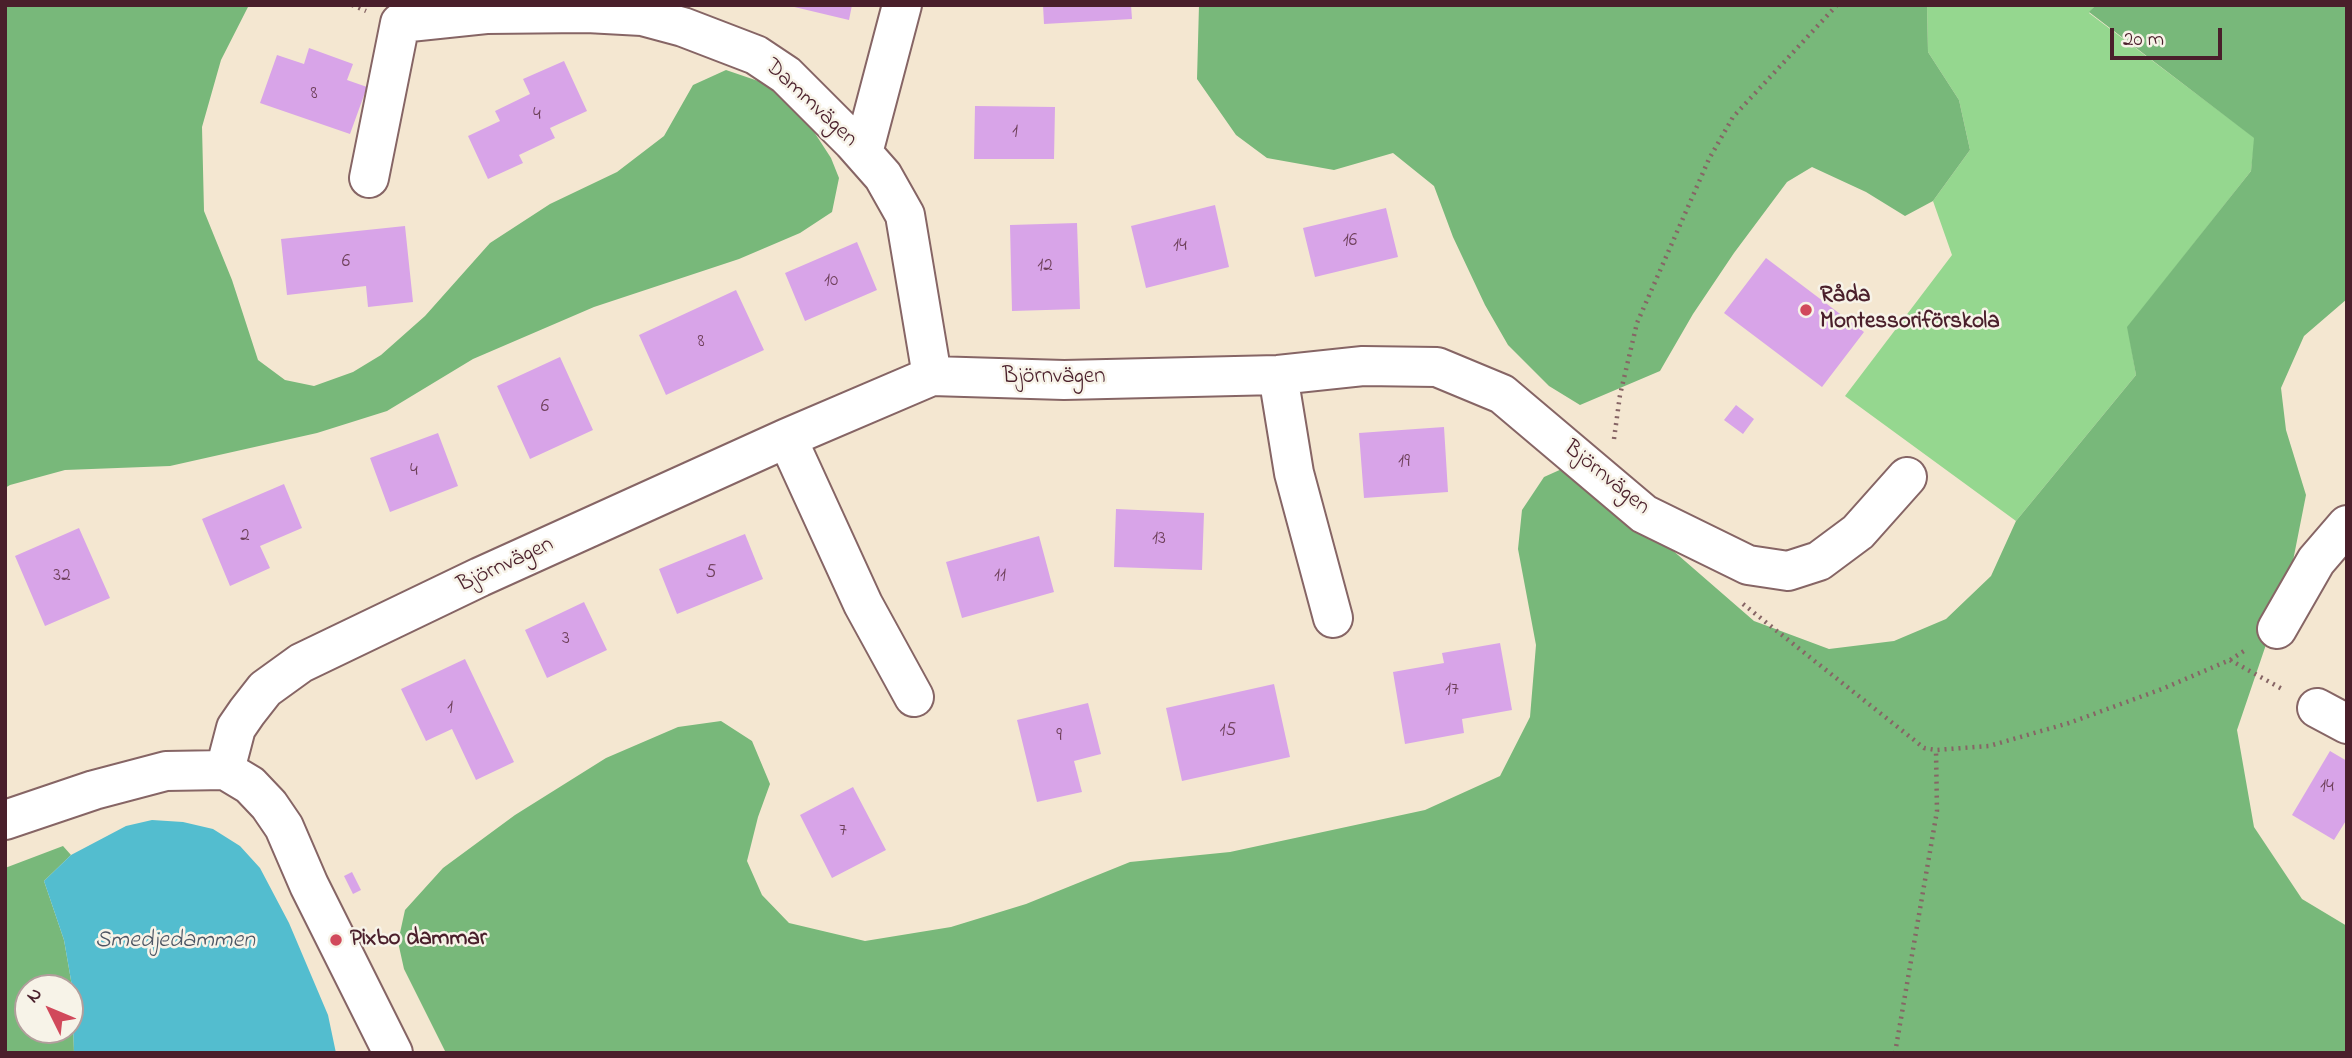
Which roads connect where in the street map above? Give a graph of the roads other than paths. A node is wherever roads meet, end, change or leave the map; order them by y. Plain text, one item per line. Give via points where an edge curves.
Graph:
1 (902, 5) edge
2 (863, 153) junction
3 (369, 178) dead end
4 (1278, 374) junction
5 (933, 376) junction
6 (787, 438) junction
7 (1906, 477) dead end
8 (2347, 525) edge
9 (1333, 618) dead end
10 (2277, 629) road end
11 (914, 697) dead end
12 (225, 770) junction
13 (5, 820) edge
14 (393, 1053) edge

1 - 2 street
2 - 3 street, Dammvägen via 786,75 756,55 683,27 642,16 486,14 400,23
2 - 5 street, Dammvägen via 883,176 905,215
4 - 5 street, Björnvägen via 1064,380
4 - 7 street, Björnvägen via 1363,366 1437,367 1502,394 1644,514 1748,565 1788,571 1819,561 1858,532
4 - 9 street via 1294,472
5 - 6 street, Björnvägen
6 - 11 street via 863,604
6 - 12 street, Björnvägen via 301,663 265,689 247,712 236,728
8 - 10 street via 2316,561
12 - 13 street via 166,771
12 - 14 street via 250,785 284,827

